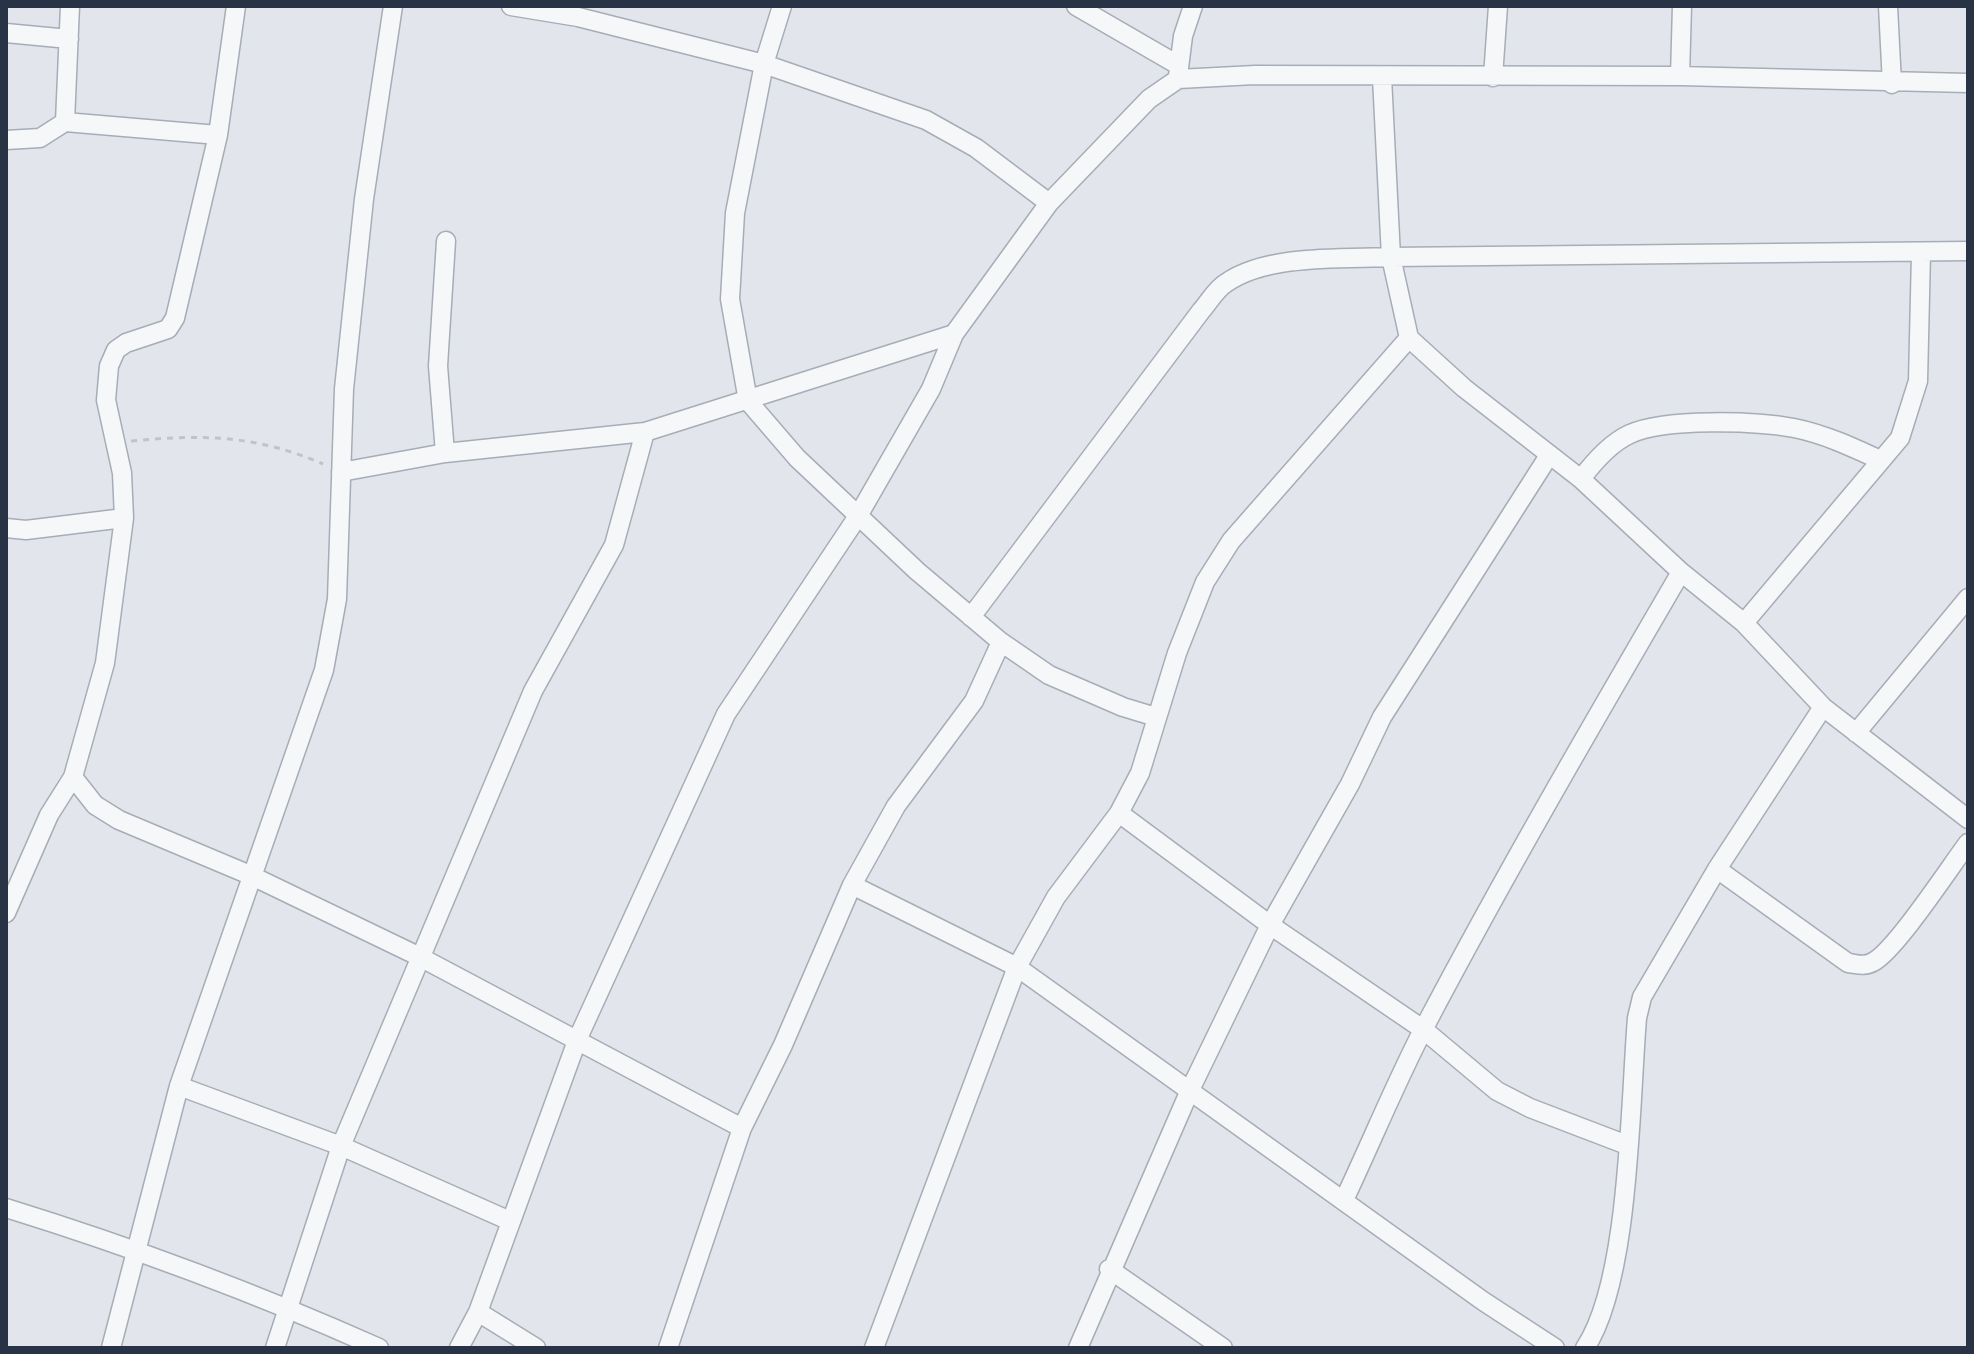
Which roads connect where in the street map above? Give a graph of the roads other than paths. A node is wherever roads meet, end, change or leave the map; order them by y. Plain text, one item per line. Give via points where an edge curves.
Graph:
1 (70, 6) edge
2 (236, 6) edge
3 (393, 6) edge
4 (511, 6) edge
5 (782, 6) edge
6 (1076, 6) edge
7 (1193, 6) edge
8 (1498, 6) edge
9 (1682, 6) edge
10 (1888, 6) edge
11 (6, 33) edge
12 (69, 39) junction
13 (764, 64) junction
14 (1178, 72) junction
15 (1680, 76) junction
16 (1382, 77) junction
17 (1493, 77) junction
18 (1968, 83) edge
19 (1892, 84) junction
20 (65, 122) junction
21 (218, 135) junction
22 (6, 140) edge
23 (1049, 203) junction
24 (446, 241) dead end
25 (1968, 251) edge
26 (1921, 253) junction
27 (1391, 257) junction
28 (954, 334) junction
29 (1409, 338) junction
30 (748, 401) junction
31 (645, 432) junction
32 (445, 453) junction
33 (1548, 457) junction
34 (1880, 460) junction
35 (341, 472) junction
36 (1581, 479) junction
37 (858, 516) junction
38 (124, 518) junction
39 (7, 533) edge
40 (1681, 572) junction
41 (1968, 598) edge
42 (971, 617) junction
43 (1744, 623) junction
44 (1001, 642) junction
45 (1823, 707) junction
46 (1156, 717) junction
47 (1856, 733) junction
48 (73, 777) junction
49 (1119, 813) junction
50 (1968, 819) edge
51 (1968, 843) edge
52 (1717, 869) junction
53 (250, 875) junction
54 (852, 885) junction
55 (6, 913) edge
56 (1270, 925) junction
57 (418, 956) junction
58 (1017, 967) junction
59 (1424, 1030) junction
60 (578, 1038) junction
61 (179, 1086) junction
62 (1190, 1090) junction
63 (742, 1128) junction
64 (1627, 1145) junction
65 (341, 1146) junction
66 (1344, 1200) junction
67 (6, 1208) edge
68 (510, 1221) junction
69 (135, 1252) junction
70 (1109, 1269) junction
71 (288, 1309) junction
72 (478, 1312) junction
73 (111, 1348) edge
74 (275, 1348) edge
75 (379, 1348) edge
76 (459, 1348) edge
77 (536, 1348) edge
78 (668, 1348) edge
79 (874, 1348) edge
80 (1078, 1348) edge
81 (1223, 1348) edge
82 (1555, 1348) edge
83 (1585, 1348) edge

1 - 12 street
2 - 21 street
3 - 35 street via 364,199
4 - 13 street via 578,17
5 - 13 street
6 - 14 street
7 - 14 street
8 - 17 street
9 - 15 street
10 - 19 street
11 - 12 street
12 - 20 street
13 - 23 street via 926,120 976,148
13 - 30 street via 735,213 730,299
14 - 16 street
14 - 23 street
15 - 17 street
15 - 19 street
16 - 17 street
16 - 27 street
18 - 19 street
20 - 21 street
20 - 22 street via 40,138
21 - 38 street via 173,324 126,343 109,366 106,400 122,473
23 - 28 street
24 - 32 street via 438,366
25 - 26 street
26 - 27 street
26 - 34 street via 1918,381 1900,438
27 - 29 street
27 - 42 street via 1315,259 1252,269 1224,284
28 - 30 street
28 - 37 street via 931,389
29 - 33 street
29 - 46 street via 1231,541 1205,582
30 - 31 street
30 - 37 street
31 - 32 street
31 - 57 street via 614,545 533,691
32 - 35 street
33 - 36 street
33 - 56 street via 1382,717
34 - 36 street via 1793,428 1687,423 1630,434 1595,460
34 - 43 street
35 - 53 street via 337,599 324,670
36 - 40 street
37 - 42 street
37 - 60 street via 726,714
38 - 39 street
38 - 48 street via 105,663
40 - 43 street
40 - 59 street via 1516,856
41 - 47 street
42 - 44 street
43 - 45 street
44 - 46 street via 1049,675
44 - 54 street via 974,701 896,806
45 - 47 street
45 - 52 street
46 - 49 street via 1140,773
47 - 50 street
48 - 53 street via 95,805 119,820
48 - 55 street via 49,815
49 - 56 street
49 - 58 street via 1056,897
51 - 52 street via 1897,938 1864,966 1848,963
52 - 64 street via 1642,997
53 - 57 street
53 - 61 street
54 - 58 street
54 - 63 street
56 - 59 street
56 - 62 street
57 - 60 street
57 - 65 street
58 - 62 street
58 - 79 street
59 - 64 street via 1497,1091
59 - 66 street
60 - 63 street
60 - 68 street
61 - 65 street
61 - 69 street
62 - 66 street
62 - 70 street
63 - 78 street
64 - 83 street via 1609,1295
65 - 68 street
65 - 71 street
66 - 82 street
67 - 69 street
68 - 72 street
69 - 71 street
69 - 73 street
70 - 80 street
70 - 81 street
71 - 74 street
71 - 75 street
72 - 76 street
72 - 77 street

